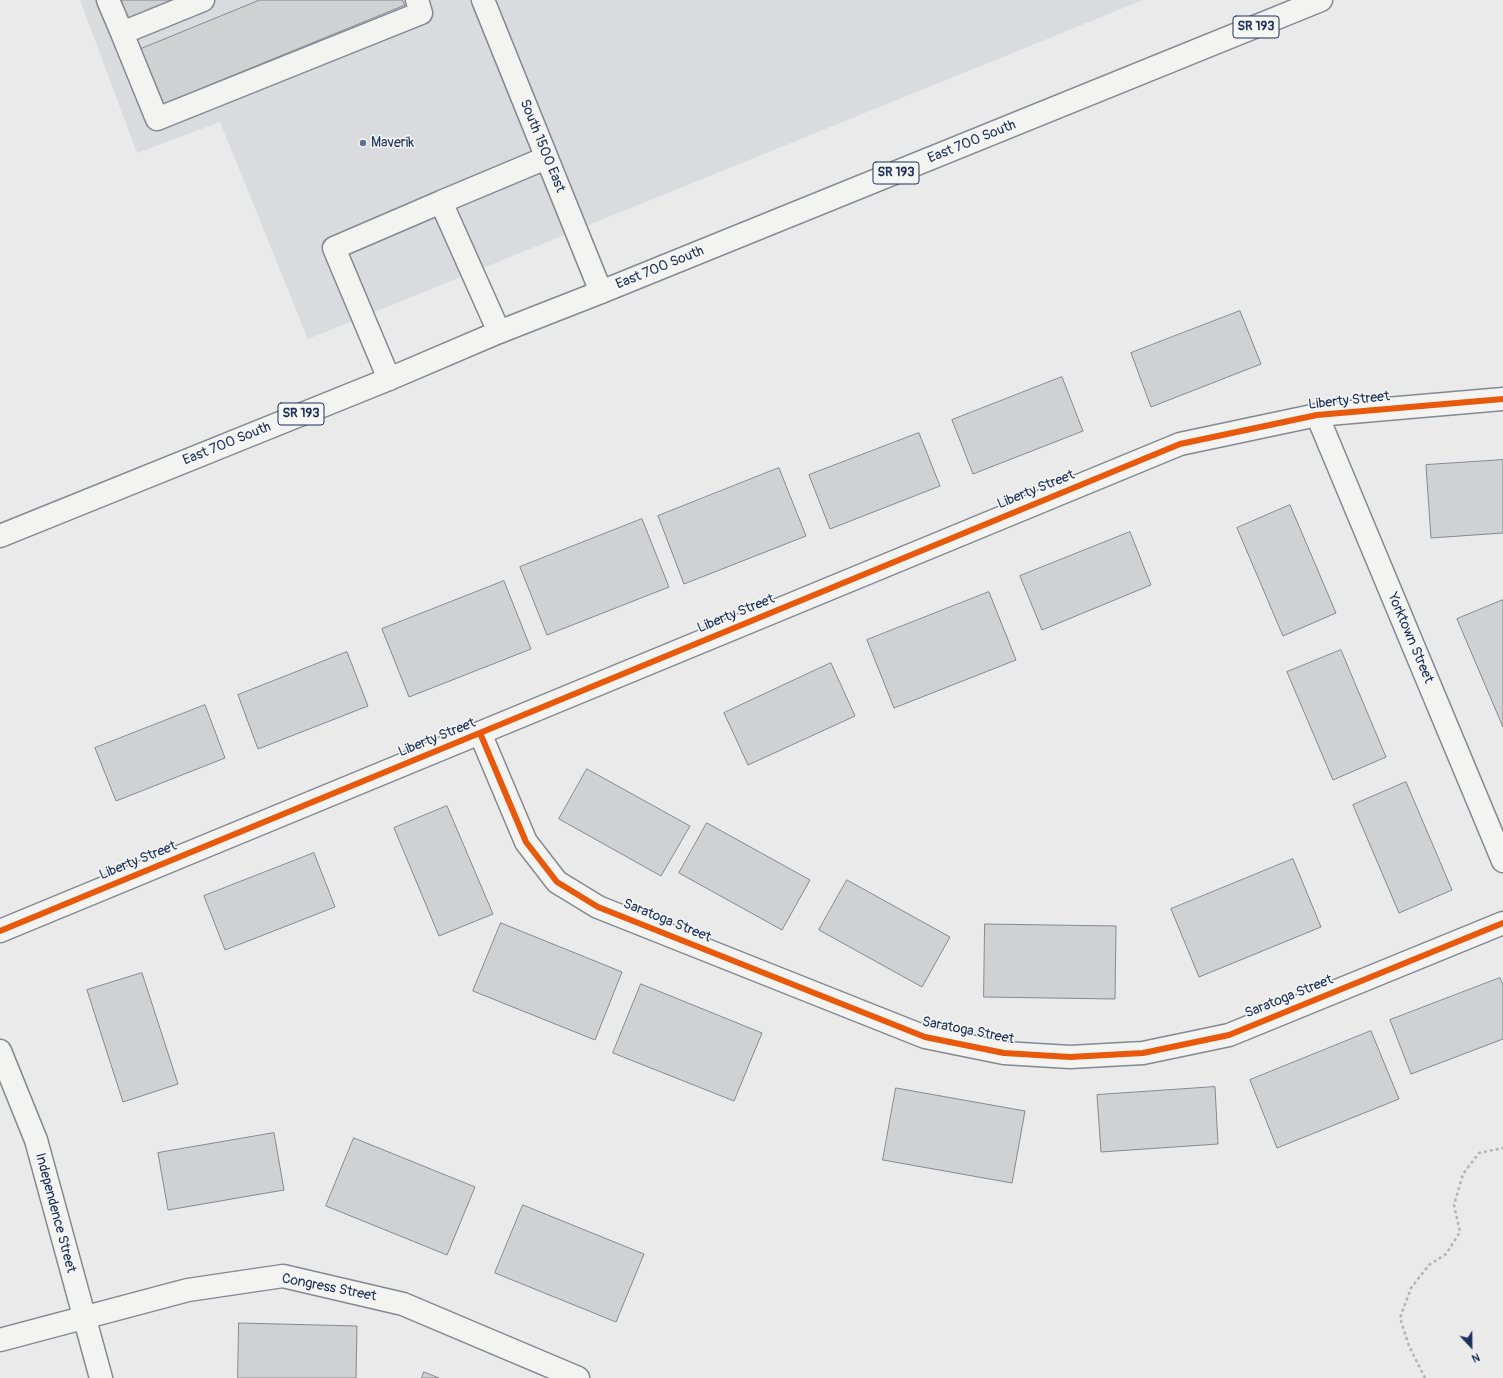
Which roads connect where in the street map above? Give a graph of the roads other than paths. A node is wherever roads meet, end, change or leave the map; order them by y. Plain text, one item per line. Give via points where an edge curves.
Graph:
1 (108, 0) edge
2 (203, 0) edge
3 (417, 0) edge
4 (483, 0) edge
5 (1321, 0) edge
6 (122, 33) junction
7 (546, 158) junction
8 (441, 202) junction
9 (602, 292) junction
10 (499, 332) junction
11 (389, 378) junction
12 (1503, 399) edge
13 (1317, 415) junction
14 (0, 536) edge
15 (480, 733) junction
16 (1503, 861) edge
17 (1503, 923) edge
18 (0, 931) edge
19 (0, 1051) edge
20 (84, 1318) junction
21 (0, 1340) edge
22 (101, 1378) edge
23 (578, 1378) edge

1 - 6 street
2 - 6 street
3 - 6 street via 421,13 156,119
4 - 7 street, South 1500 East
5 - 9 street, East 700 South / SR 193
7 - 8 street
7 - 9 street, South 1500 East
8 - 10 street
8 - 11 street via 334,248
9 - 10 street, East 700 South / SR 193
10 - 11 street, East 700 South / SR 193
11 - 14 street, East 700 South / SR 193
12 - 13 street, Liberty Street
13 - 15 street, Liberty Street via 1180,444
13 - 16 street, Yorktown Street
15 - 17 street, Saratoga Street via 526,842 556,882 598,907 925,1037 1004,1053 1070,1057 1143,1053 1229,1035
15 - 18 street, Liberty Street
19 - 20 street, Independence Street via 36,1140
20 - 21 street, Congress Street
20 - 22 street, Independence Street
20 - 23 street, Congress Street via 188,1290 283,1276 403,1304

